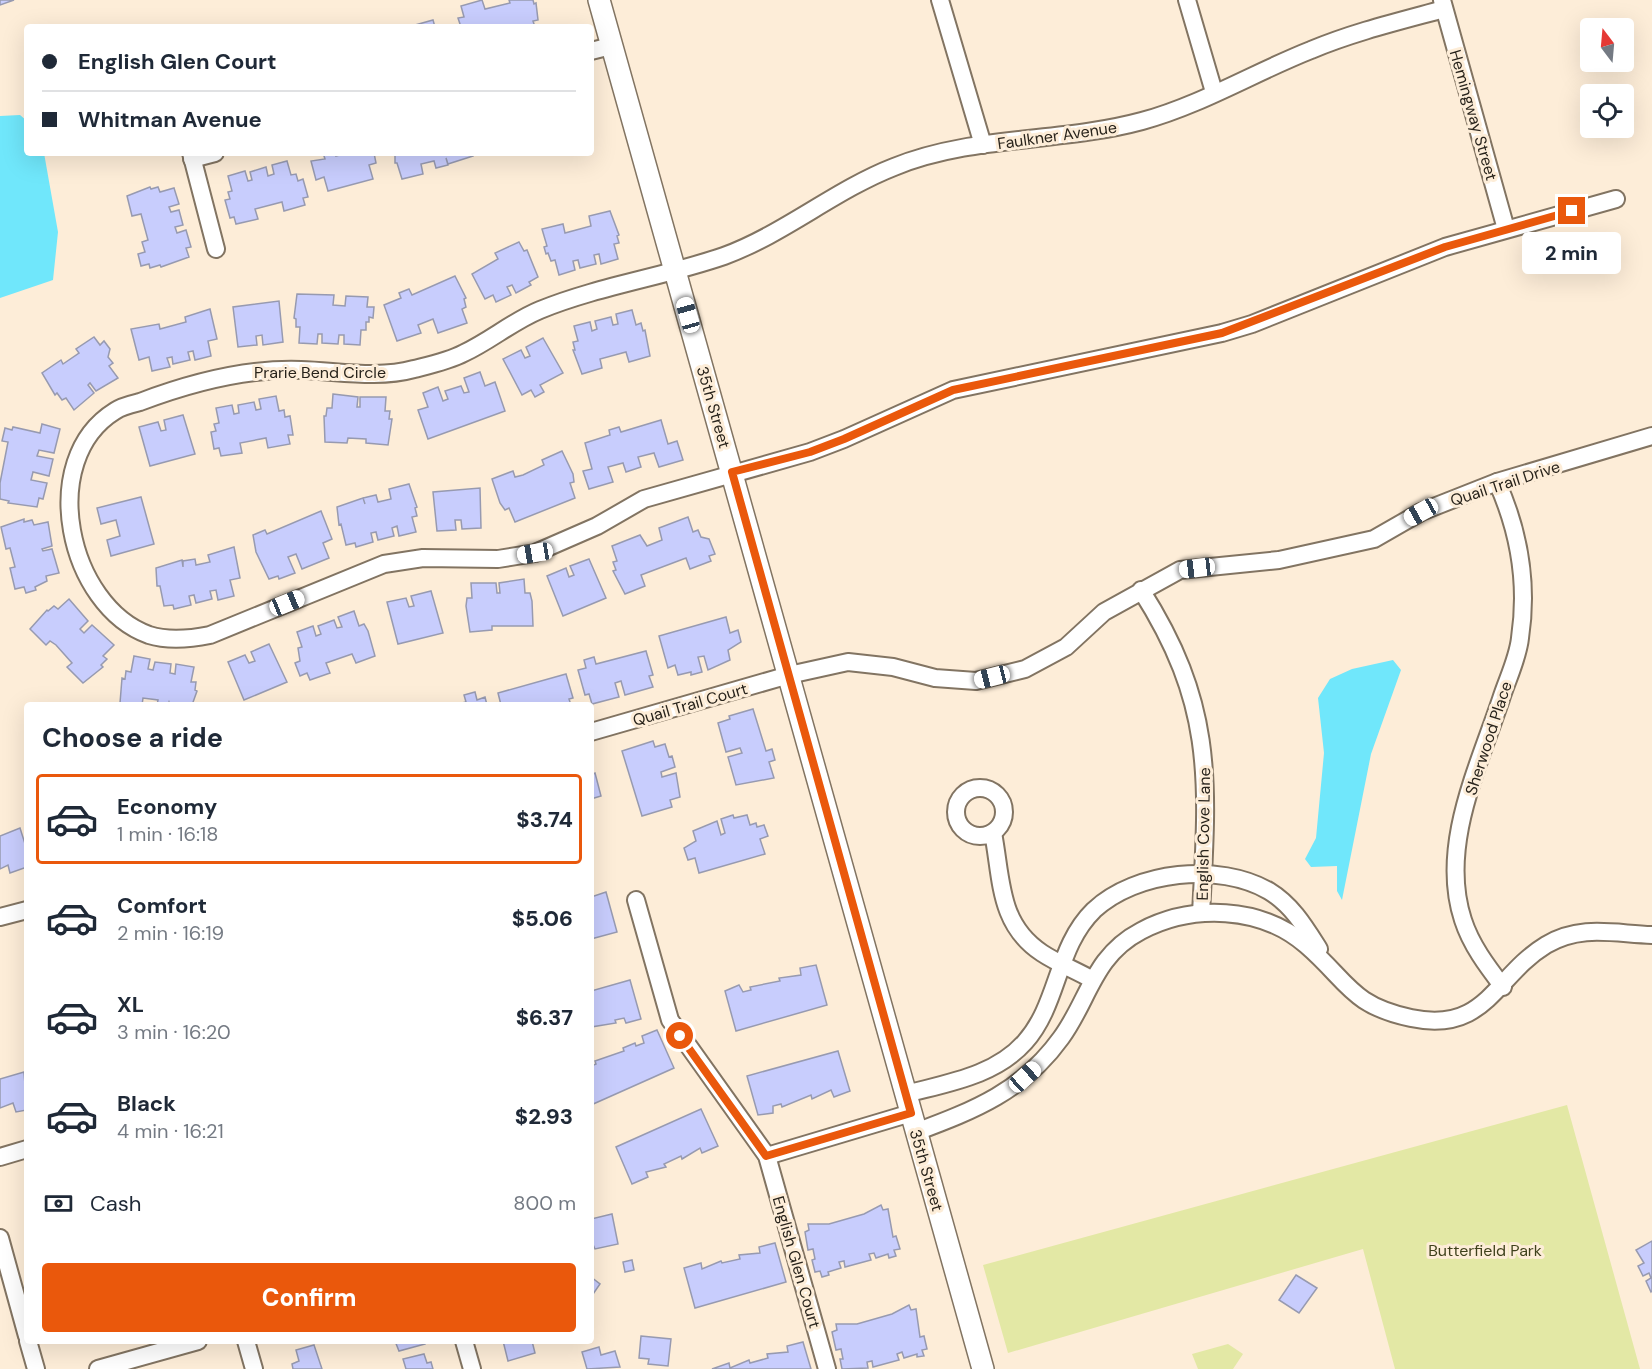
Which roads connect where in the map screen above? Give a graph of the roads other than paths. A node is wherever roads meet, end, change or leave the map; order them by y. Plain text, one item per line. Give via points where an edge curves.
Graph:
1 (599, 0) edge
2 (940, 0) edge
3 (1188, 0) edge
4 (1443, 4) edge
5 (601, 49) edge
6 (1214, 92) junction
7 (983, 145) junction
8 (192, 156) edge
9 (1616, 200) dead end
10 (1506, 229) junction
11 (216, 249) dead end
12 (675, 269) junction
13 (1652, 436) edge
14 (732, 472) junction
15 (1497, 482) junction
16 (1141, 590) junction
17 (789, 675) junction
18 (594, 731) edge
19 (993, 833) dead end
20 (1203, 872) junction
21 (636, 900) dead end
22 (24, 911) edge
23 (1201, 913) junction
24 (0, 917) edge
25 (1652, 935) edge
26 (1061, 962) junction
27 (1332, 971) junction
28 (1091, 979) junction
29 (1503, 987) junction
30 (911, 1113) junction
31 (24, 1150) edge
32 (0, 1156) edge
33 (766, 1156) junction
34 (0, 1238) edge
35 (24, 1325) edge
36 (29, 1344) edge
37 (187, 1344) edge
38 (247, 1344) edge
39 (465, 1344) edge
40 (36, 1369) edge
41 (98, 1369) edge
42 (254, 1369) edge
43 (472, 1369) edge
44 (827, 1369) edge
45 (983, 1369) edge

1 - 5 street, 35th Street
2 - 7 street
3 - 6 street
4 - 6 street, Faulkner Avenue via 1354,34
4 - 10 street, Hemingway Street
5 - 12 street, 35th Street
6 - 7 street, Faulkner Avenue via 1169,114 1133,123
7 - 12 street, Faulkner Avenue via 924,156 890,168 736,250
8 - 11 street
9 - 10 street, Prarie Bend Circle
10 - 14 street, Prarie Bend Circle via 1427,254 1242,327 953,390 810,452
12 - 14 street, 35th Street
12 - 14 street, Prarie Bend Circle via 577,296 534,313 463,354 410,371 245,372 154,396 115,411 88,437 74,467 70,503 74,536 86,575 101,600 122,621 152,636 186,639 210,636 384,564 423,558 498,559 535,553 597,526 644,499
13 - 15 street, Quail Trail Drive
14 - 17 street, 35th Street
15 - 16 street, Quail Trail Drive via 1421,512 1374,539 1279,560 1180,570
15 - 29 street, Sherwood Place via 1510,511 1518,545 1522,585 1520,640 1468,796 1454,856 1456,894 1463,921
16 - 17 street, Quail Trail Drive via 1104,612 1066,647 1025,669 976,681 935,678 893,667 848,662
16 - 20 street, English Cove Lane via 1166,630 1198,717 1206,790
17 - 18 street, Quail Trail Court
17 - 30 street, 35th Street
19 - 26 street via 1003,900 1012,924 1028,942
20 - 23 street, English Cove Lane
20 - 26 street via 1159,878 1126,890 1094,910
20 - 27 street via 1269,891 1298,916
21 - 33 street, English Glen Court via 670,1020
22 - 24 street
23 - 27 street via 1239,915 1279,926
23 - 28 street via 1172,917 1138,932 1111,954
25 - 29 street via 1595,929 1548,944 1526,960
26 - 28 street
26 - 30 street via 1044,1016 1025,1043 1004,1061
27 - 29 street via 1355,996 1378,1009 1438,1022 1476,1010
28 - 30 street via 1062,1037 1012,1089 983,1106
30 - 33 street
30 - 45 street, 35th Street
31 - 32 street
33 - 44 street, English Glen Court
34 - 35 street
36 - 40 street
37 - 41 street
38 - 42 street
39 - 43 street

